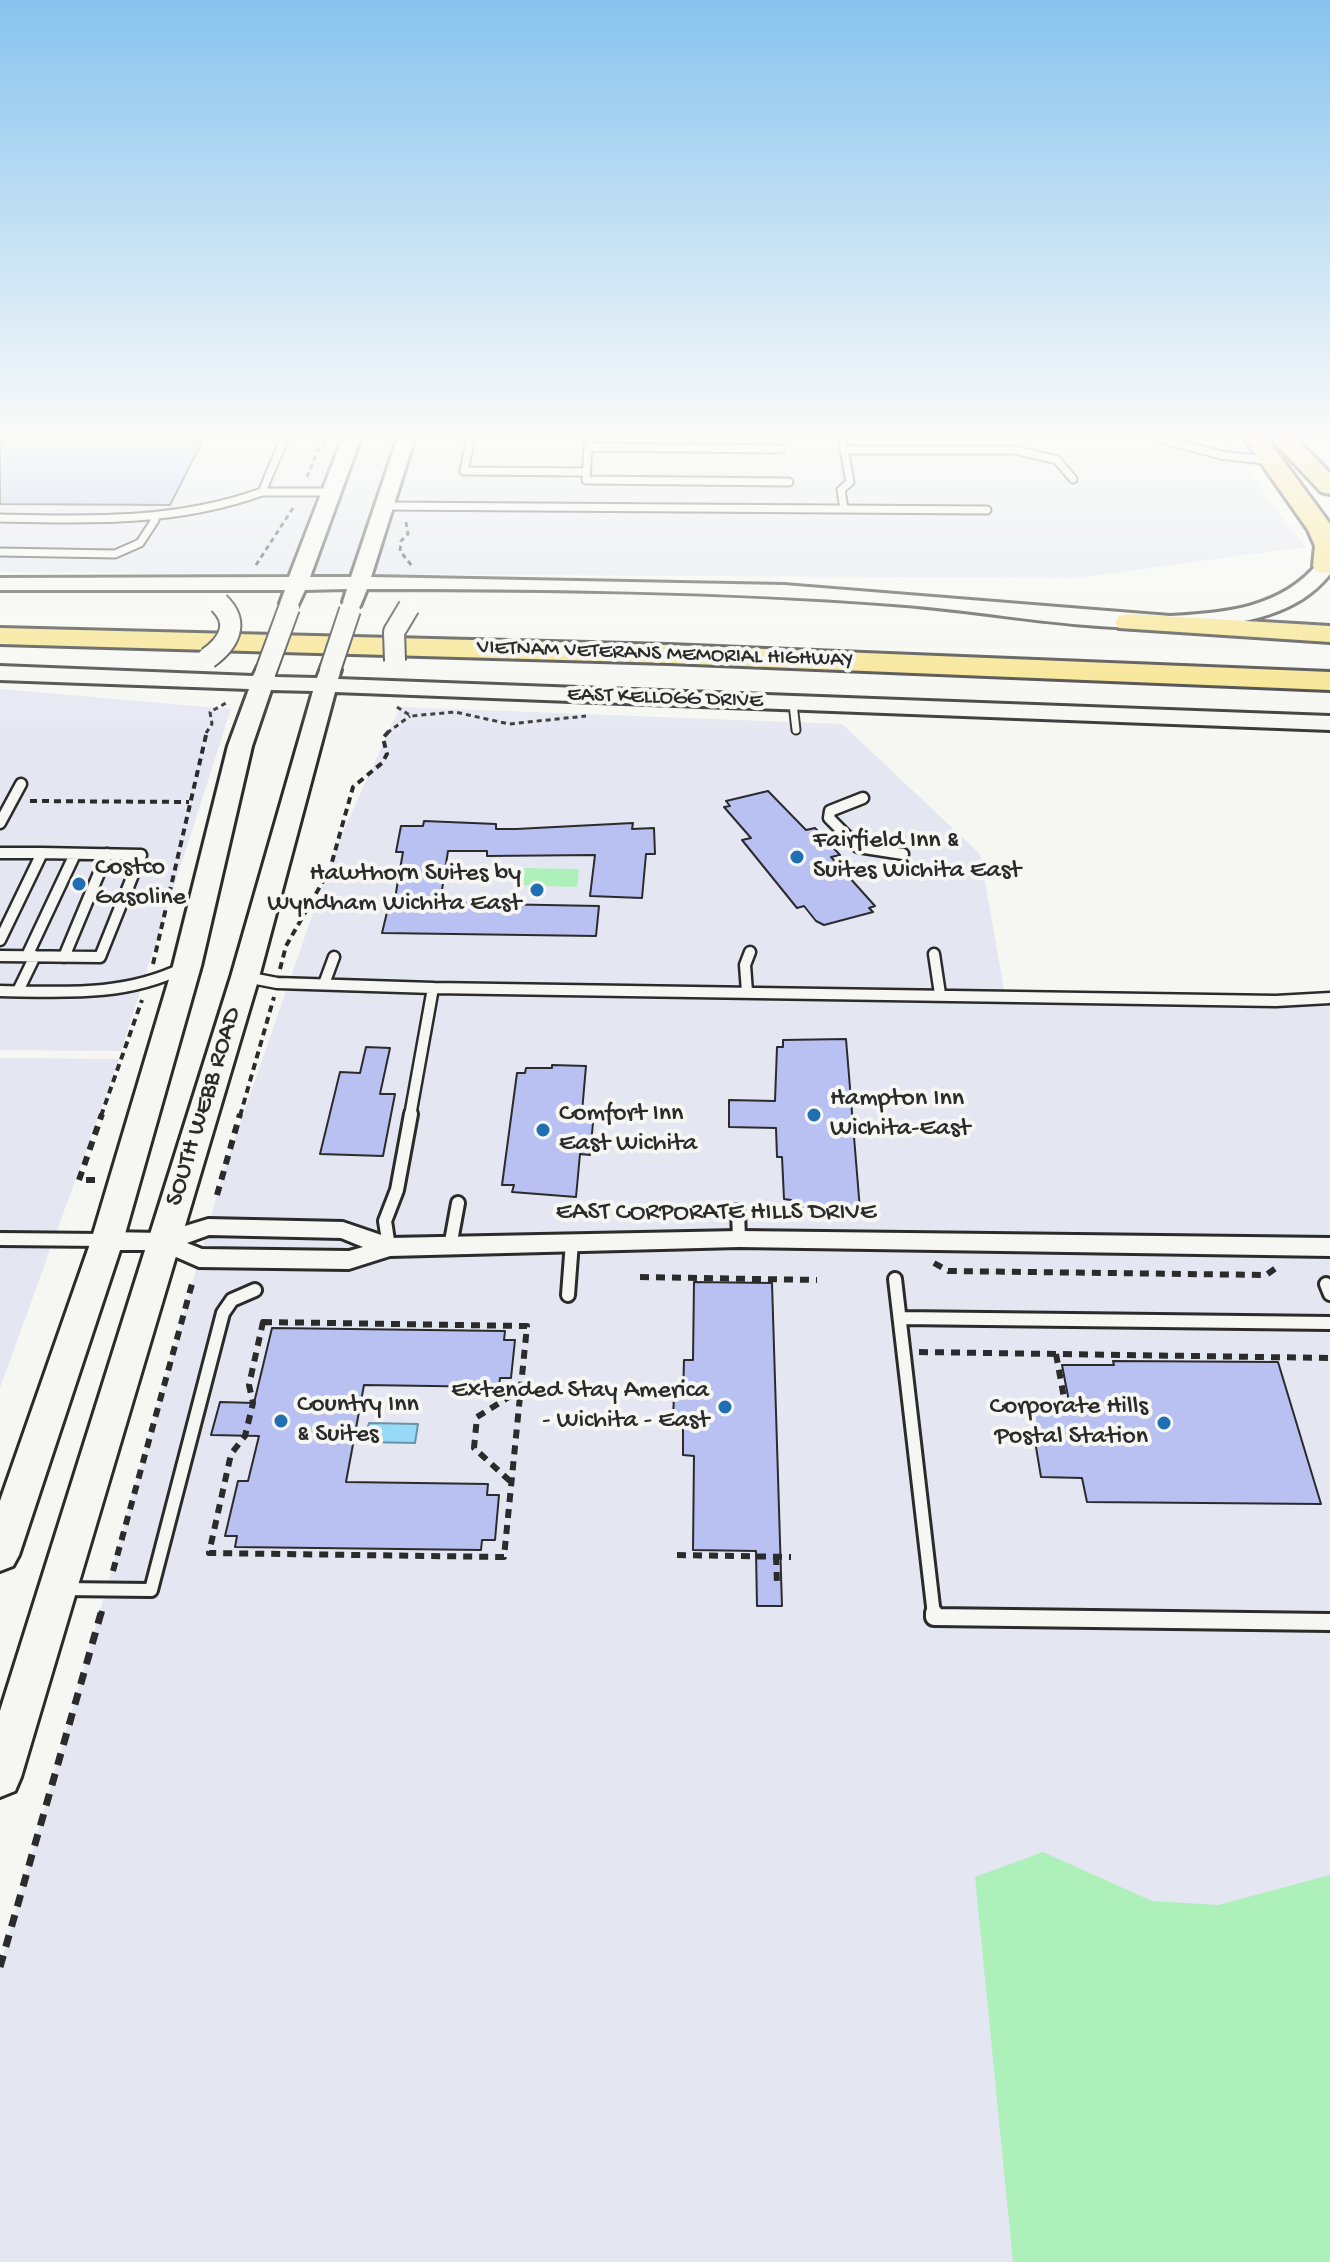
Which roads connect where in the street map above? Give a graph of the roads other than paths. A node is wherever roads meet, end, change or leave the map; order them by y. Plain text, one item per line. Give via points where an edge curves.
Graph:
1 (142, 543) edge
2 (313, 543) edge
3 (371, 543) edge
4 (1326, 543) edge
5 (0, 552) edge
6 (1328, 566) edge
7 (0, 584) edge
8 (175, 585) junction
9 (297, 585) junction
10 (358, 585) junction
11 (472, 587) junction
12 (0, 614) edge
13 (1129, 622) junction
14 (1330, 634) edge
15 (0, 636) edge
16 (1330, 658) edge
17 (0, 673) edge
18 (263, 678) junction
19 (328, 678) junction
20 (149, 679) junction
21 (1330, 681) edge
22 (451, 691) junction
23 (793, 704) junction
24 (1330, 723) edge
25 (796, 730) dead end
26 (21, 784) dead end
27 (863, 798) dead end
28 (0, 823) edge
29 (0, 853) edge
30 (42, 853) junction
31 (75, 854) junction
32 (107, 854) junction
33 (903, 854) dead end
34 (0, 940) edge
35 (750, 952) dead end
36 (934, 954) dead end
37 (0, 956) edge
38 (31, 956) junction
39 (64, 957) junction
40 (334, 957) dead end
41 (187, 966) junction
42 (245, 977) junction
43 (324, 984) junction
44 (433, 988) junction
45 (0, 991) edge
46 (18, 991) junction
47 (747, 992) junction
48 (940, 994) junction
49 (1330, 998) edge
50 (458, 1203) dead end
51 (738, 1211) dead end
52 (0, 1239) edge
53 (739, 1239) junction
54 (107, 1241) junction
55 (163, 1242) junction
56 (572, 1242) junction
57 (389, 1247) junction
58 (450, 1247) junction
59 (1330, 1247) edge
60 (895, 1279) dead end
61 (255, 1290) dead end
62 (568, 1295) dead end
63 (900, 1318) junction
64 (1330, 1323) edge
65 (2, 1540) edge
66 (58, 1589) junction
67 (1330, 1622) edge
68 (0, 1777) edge

1 - 5 lane via 124,552
2 - 9 main road
3 - 10 main road, SOUTH WEBB ROAD
4 - 6 highway
6 - 13 main road via 1302,593 1257,611 1194,621
7 - 8 main road
8 - 9 main road
8 - 20 main road, bridge via 219,603 233,622 227,640 208,658
9 - 10 main road
9 - 18 main road, bridge
10 - 11 main road
10 - 19 main road, SOUTH WEBB ROAD, bridge
11 - 13 main road via 859,595
11 - 22 main road, bridge via 432,595 409,607 394,632 395,661 401,672
12 - 16 highway, VIETNAM VETERANS MEMORIAL HIGHWAY via 635,629
13 - 14 highway
15 - 21 highway, VIETNAM VETERANS MEMORIAL HIGHWAY via 669,654
17 - 20 main road, EAST KELLOGG DRIVE
18 - 19 main road, EAST KELLOGG DRIVE
18 - 20 main road, EAST KELLOGG DRIVE
18 - 41 main road via 231,779
19 - 22 main road, EAST KELLOGG DRIVE
19 - 42 main road, SOUTH WEBB ROAD
22 - 23 main road, EAST KELLOGG DRIVE
23 - 24 main road, EAST KELLOGG DRIVE
23 - 25 lane
26 - 28 lane
27 - 33 lane via 837,806 829,818 858,847
29 - 30 lane
30 - 31 lane
30 - 34 lane
31 - 32 lane
31 - 38 lane
32 - 39 lane
32 - 39 lane via 141,855 100,957
35 - 47 lane via 745,965
36 - 48 lane
37 - 38 lane
38 - 39 lane
38 - 46 lane
40 - 43 lane
41 - 46 lane via 161,979 102,992
41 - 54 main road
42 - 43 lane
42 - 55 main road, SOUTH WEBB ROAD
43 - 44 lane
44 - 47 lane
44 - 57 lane via 397,1190 385,1221
45 - 46 lane
47 - 48 lane
48 - 49 lane
50 - 58 lane
51 - 53 lane
52 - 54 lane
53 - 56 street, EAST CORPORATE HILLS DRIVE
53 - 59 street, EAST CORPORATE HILLS DRIVE
54 - 55 street
54 - 65 main road
55 - 57 street, EAST CORPORATE HILLS DRIVE via 199,1258 349,1260
55 - 66 main road, SOUTH WEBB ROAD
56 - 58 street, EAST CORPORATE HILLS DRIVE
56 - 62 lane
57 - 58 street, EAST CORPORATE HILLS DRIVE
60 - 63 lane
61 - 66 lane via 232,1300 223,1313 151,1590
63 - 64 lane
63 - 67 lane via 934,1617
66 - 68 main road, SOUTH WEBB ROAD

